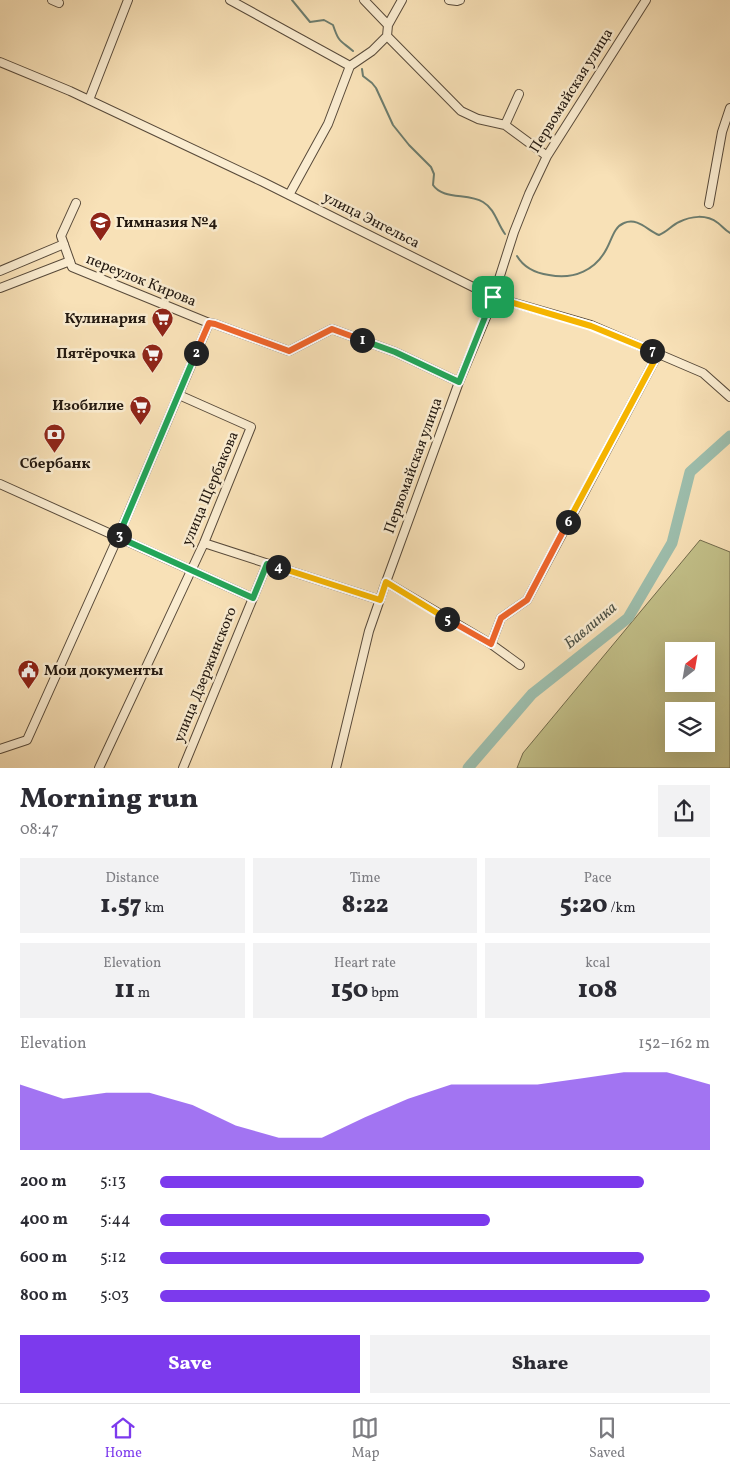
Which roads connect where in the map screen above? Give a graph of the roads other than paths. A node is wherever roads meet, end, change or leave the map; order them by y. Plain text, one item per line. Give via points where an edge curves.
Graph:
1 (128, 0) edge
2 (230, 0) edge
3 (364, 0) edge
4 (402, 0) edge
5 (449, 0) edge
6 (460, 0) edge
7 (646, 0) edge
8 (388, 25) junction
9 (387, 36) junction
10 (0, 62) edge
11 (350, 66) junction
12 (519, 94) dead end
13 (88, 100) junction
14 (730, 108) edge
15 (505, 125) junction
16 (547, 156) junction
17 (289, 195) junction
18 (76, 203) dead end
19 (709, 204) dead end
20 (64, 244) junction
21 (70, 261) junction
22 (0, 271) edge
23 (0, 288) edge
24 (493, 297) junction
25 (209, 323) junction
26 (658, 354) junction
27 (459, 382) junction
28 (179, 395) junction
29 (730, 397) edge
30 (0, 484) edge
31 (118, 537) junction
32 (204, 543) junction
33 (267, 564) junction
34 (191, 569) junction
35 (386, 582) junction
36 (253, 598) junction
37 (380, 600) junction
38 (491, 644) junction
39 (520, 665) dead end
40 (0, 750) edge
41 (98, 768) edge
42 (183, 768) edge
43 (336, 768) edge

1 - 13 street
2 - 11 street
3 - 8 street
4 - 8 street
5 - 6 street
7 - 16 street, Первомайская улица
8 - 9 street
9 - 11 street
9 - 15 street via 460,111
10 - 13 street, улица Энгельса
11 - 17 street via 328,124
12 - 15 street
13 - 17 street, улица Энгельса
14 - 19 street via 722,132
15 - 16 street
16 - 24 street, Первомайская улица via 517,224
17 - 24 street, улица Энгельса
18 - 20 street, переулок Кирова via 60,236
20 - 21 street, переулок Кирова
20 - 22 street
21 - 23 street
21 - 25 street, переулок Кирова via 72,267
24 - 26 street, улица Энгельса via 591,326
24 - 27 street, Первомайская улица
25 - 27 street, переулок Кирова via 289,351 332,329 395,352
25 - 28 street
26 - 29 street, улица Энгельса via 703,373
26 - 38 street via 527,600 501,618
27 - 35 street, Первомайская улица
28 - 31 street
28 - 32 street, улица Щербакова via 251,427
30 - 31 street
31 - 34 street
31 - 40 street via 27,740
32 - 33 street
32 - 34 street, улица Щербакова
33 - 36 street, улица Дзержинского
33 - 37 street
34 - 36 street
34 - 41 street, улица Щербакова
35 - 37 street, Первомайская улица
35 - 38 street
36 - 42 street, улица Дзержинского
37 - 43 street, Первомайская улица via 369,631
38 - 39 street

